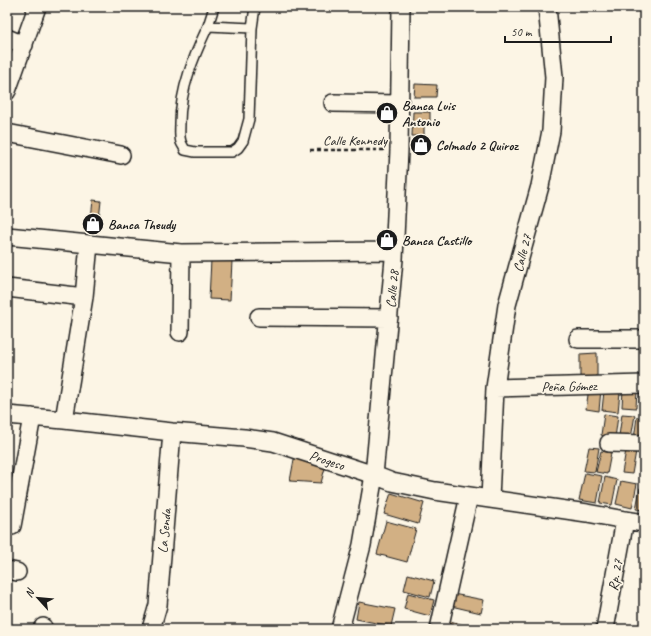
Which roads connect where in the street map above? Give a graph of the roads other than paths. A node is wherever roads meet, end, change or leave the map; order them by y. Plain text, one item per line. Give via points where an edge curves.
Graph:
1 (37, 7) edge
2 (214, 7) edge
3 (255, 7) edge
4 (401, 7) edge
5 (547, 7) edge
6 (208, 26) junction
7 (252, 28) junction
8 (7, 38) edge
9 (24, 44) junction
10 (7, 92) edge
11 (333, 103) dead end
12 (400, 104) junction
13 (7, 133) edge
14 (121, 155) dead end
15 (7, 236) edge
16 (89, 244) junction
17 (394, 251) junction
18 (182, 253) junction
19 (7, 288) edge
20 (84, 297) junction
21 (259, 317) dead end
22 (389, 318) junction
23 (180, 332) dead end
24 (578, 339) dead end
25 (644, 339) edge
26 (644, 384) edge
27 (494, 388) junction
28 (7, 415) edge
29 (32, 417) junction
30 (64, 420) junction
31 (172, 432) junction
32 (609, 443) dead end
33 (644, 444) edge
34 (374, 475) junction
35 (468, 496) junction
36 (490, 500) junction
37 (11, 503) edge
38 (624, 520) junction
39 (644, 523) edge
40 (12, 526) dead end
41 (151, 629) edge
42 (340, 629) edge
43 (440, 629) edge
44 (605, 629) edge

1 - 9 street
2 - 6 lane
3 - 7 lane
4 - 12 street, Calle 28
5 - 27 street, Calle 27 via 554,77 551,131 540,186 507,305
6 - 7 lane
6 - 7 lane via 190,68 180,115 181,143 185,150 195,152 232,152 243,141 249,119
8 - 9 street
9 - 10 street
11 - 12 street
12 - 17 street, Calle 28
13 - 14 street
15 - 16 street
16 - 18 street
16 - 20 street
17 - 18 street
17 - 22 street, Calle 28
18 - 23 street
19 - 20 street
20 - 30 street
21 - 22 street
22 - 34 street, Calle 28
24 - 25 street
26 - 27 street, Peña Gómez
27 - 36 street, Calle 27
28 - 29 street, Progeso
29 - 30 street, Progeso
29 - 37 street
30 - 31 street, Progeso
31 - 34 street, Progeso via 273,442
31 - 41 street, La Senda via 158,605
32 - 33 street
34 - 35 street, Progeso via 392,482
34 - 42 street, Calle 28 via 362,545
35 - 36 street, Progeso
35 - 43 street
36 - 38 street, Progeso
37 - 40 street
38 - 39 street, Progeso
38 - 44 street, Rp. 27

